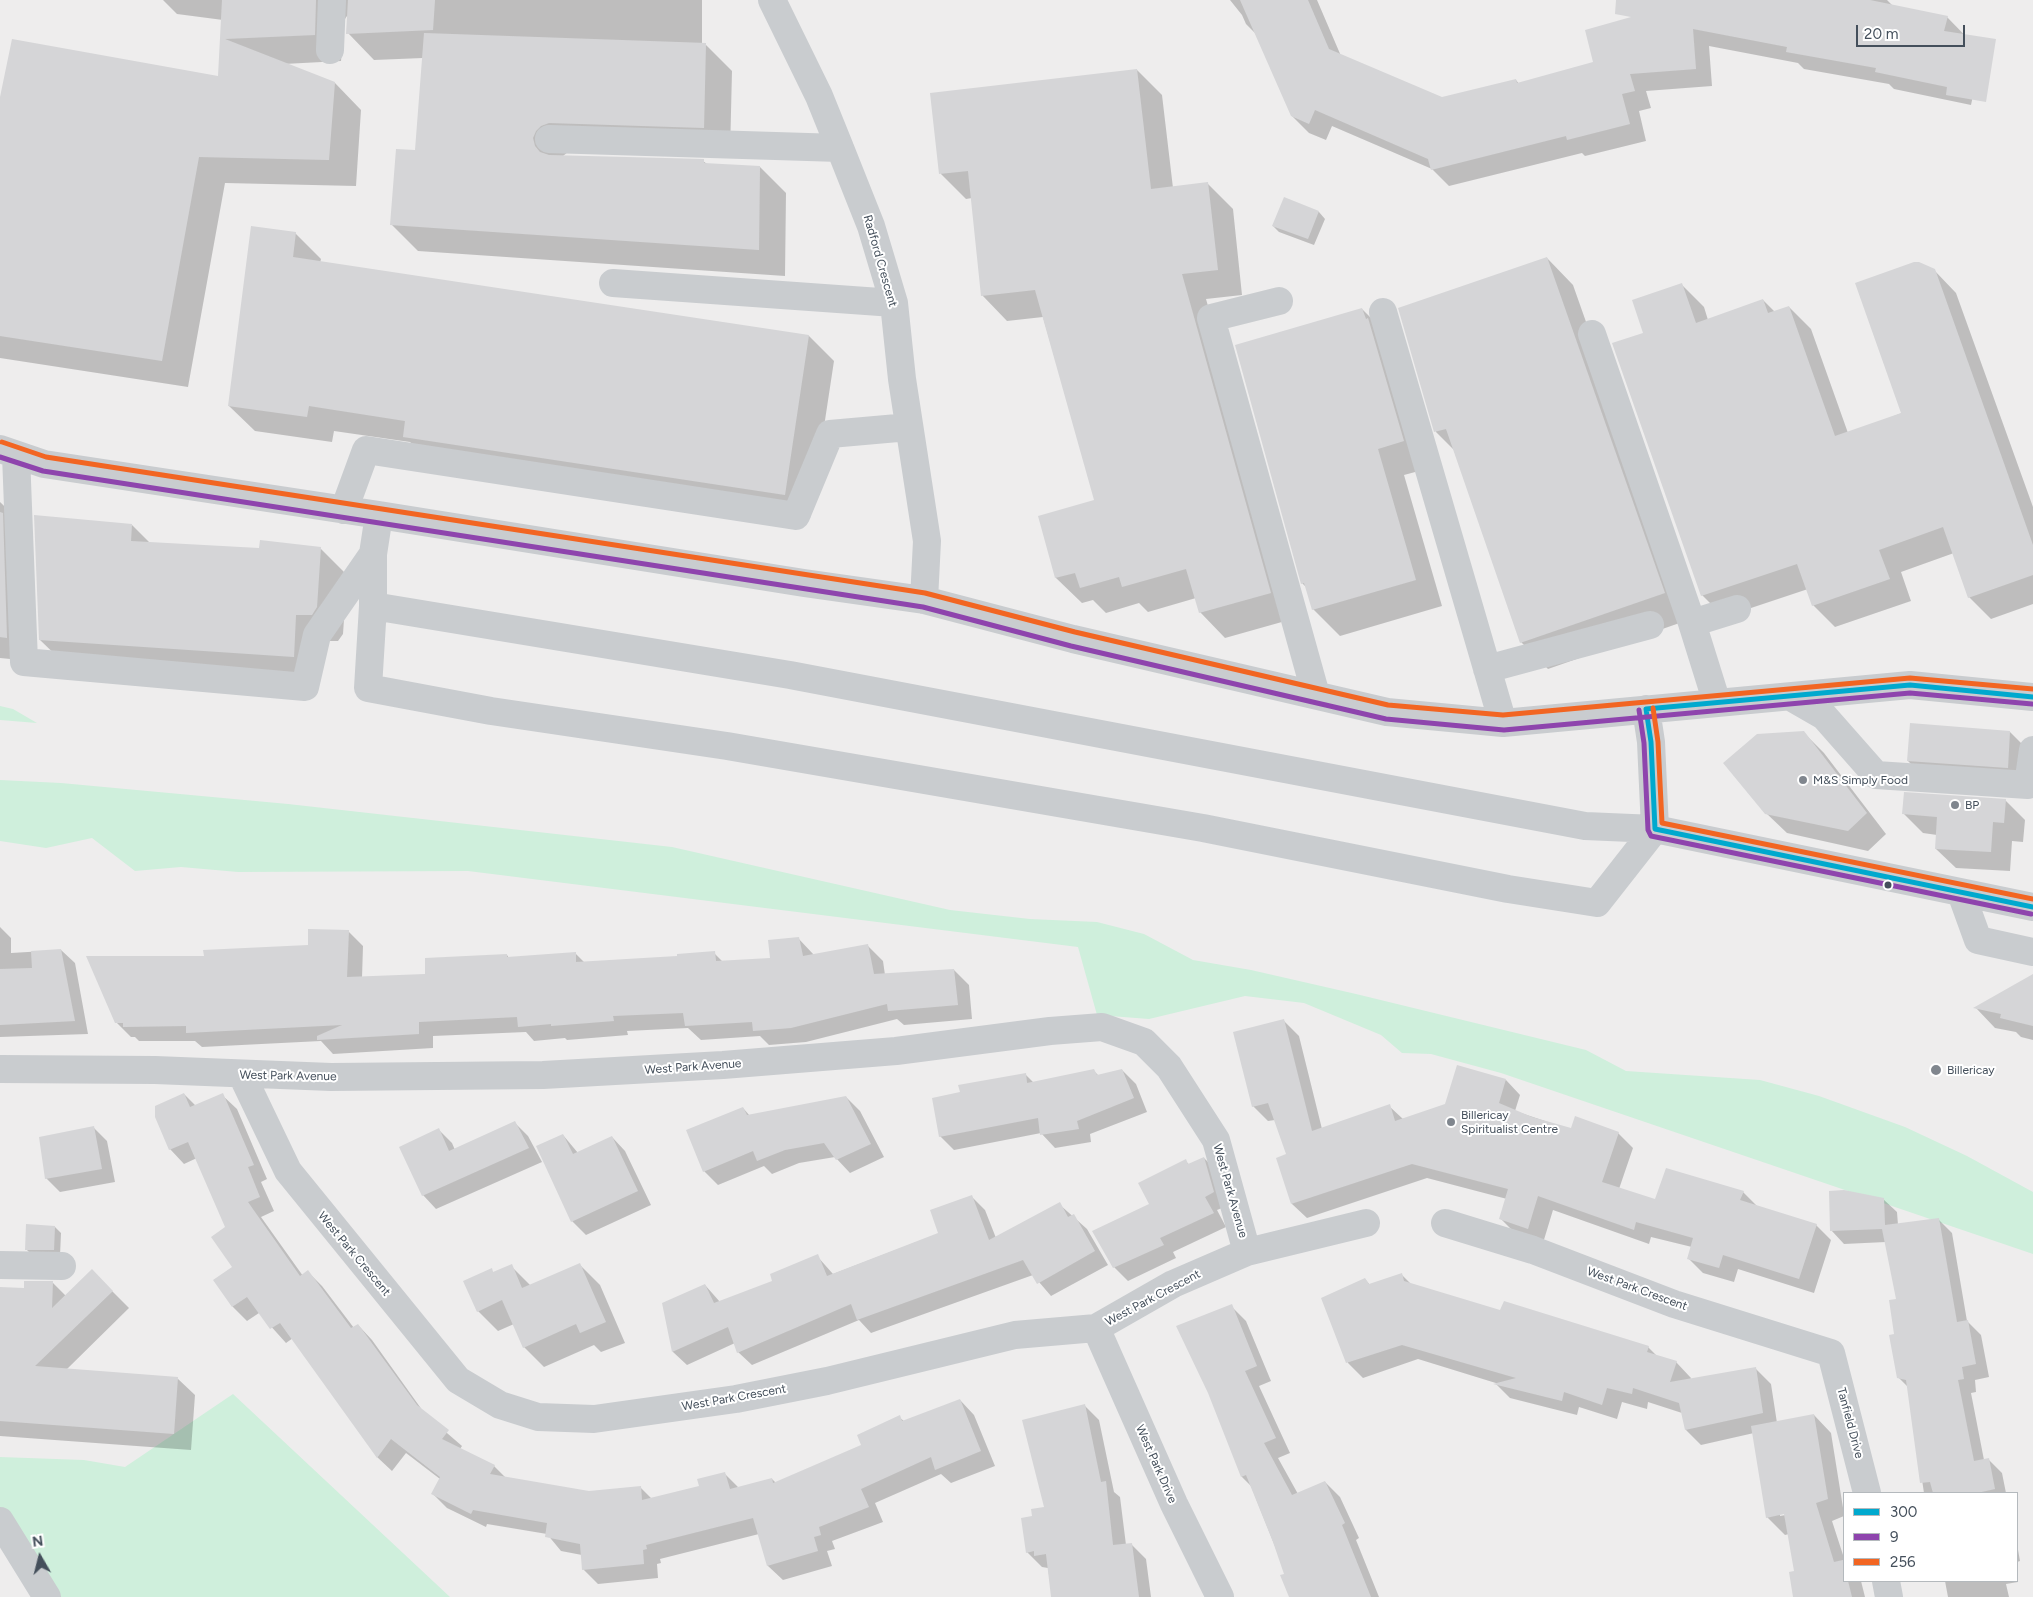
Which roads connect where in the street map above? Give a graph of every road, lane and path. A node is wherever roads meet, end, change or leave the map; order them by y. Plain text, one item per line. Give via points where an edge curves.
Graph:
1 (332, 0) edge
2 (772, 0) edge
3 (330, 50) dead end
4 (550, 139) dead end
5 (840, 148) junction
6 (613, 283) dead end
7 (1279, 301) dead end
8 (894, 303) junction
9 (1383, 312) dead end
10 (1592, 334) dead end
11 (909, 427) junction
12 (8, 452) edge
13 (344, 510) junction
14 (379, 514) junction
15 (373, 554) junction
16 (924, 600) junction
17 (373, 606) junction
18 (1737, 609) dead end
19 (1692, 624) junction
20 (1650, 625) dead end
21 (1487, 669) junction
22 (1316, 695) junction
23 (1791, 697) junction
24 (2033, 697) edge
25 (1717, 703) junction
26 (1646, 708) junction
27 (1503, 723) junction
28 (2033, 750) edge
29 (1654, 829) junction
30 (1961, 893) junction
31 (2033, 907) edge
32 (2033, 952) edge
33 (0, 1069) edge
34 (242, 1075) junction
35 (1366, 1223) dead end
36 (1445, 1223) dead end
37 (1247, 1252) junction
38 (0, 1265) edge
39 (62, 1266) dead end
40 (1096, 1328) junction
41 (1831, 1353) joint
42 (1867, 1492) edge
43 (0, 1520) edge
44 (1886, 1582) edge
45 (47, 1597) edge
46 (1220, 1597) edge
47 (1889, 1597) edge

1 - 3 street
2 - 5 street, Radford Crescent via 819,96
4 - 5 street
5 - 8 street, Radford Crescent via 871,226
6 - 8 street
7 - 22 street via 1211,318
8 - 11 street, Radford Crescent
9 - 21 street
10 - 19 street
11 - 13 street via 830,434 796,516 366,450
11 - 16 street, Radford Crescent via 927,541
12 - 13 street via 44,464
12 - 15 street via 24,662 306,688 317,635
13 - 14 street
14 - 15 street
14 - 16 street
15 - 17 street
16 - 22 street via 1072,639
17 - 29 street via 790,675 1585,826
17 - 29 street via 368,688 491,711 737,747 1203,828 1508,889 1598,903
18 - 19 street
19 - 25 street
20 - 21 street
21 - 27 street
22 - 27 street via 1387,712
23 - 24 street via 1910,686
23 - 25 street
23 - 28 street via 1824,716 1876,775 2028,785
25 - 26 street
26 - 27 street
26 - 29 street via 1652,742
29 - 30 street
30 - 31 street
30 - 32 street via 1978,940
33 - 34 street, West Park Avenue via 155,1070
34 - 37 street, West Park Avenue via 331,1077 583,1073 896,1052 1102,1027 1144,1042 1169,1067 1216,1140
34 - 40 street, West Park Crescent via 288,1171 458,1380 500,1405 538,1417 594,1418 659,1410 827,1381 1015,1335
35 - 37 street, West Park Crescent
36 - 41 street, West Park Crescent via 1533,1250 1674,1304
37 - 40 street, West Park Crescent via 1174,1284
38 - 39 street
40 - 46 street, West Park Drive via 1174,1504
41 - 42 street, Tanfield Drive
43 - 45 street
44 - 47 street

